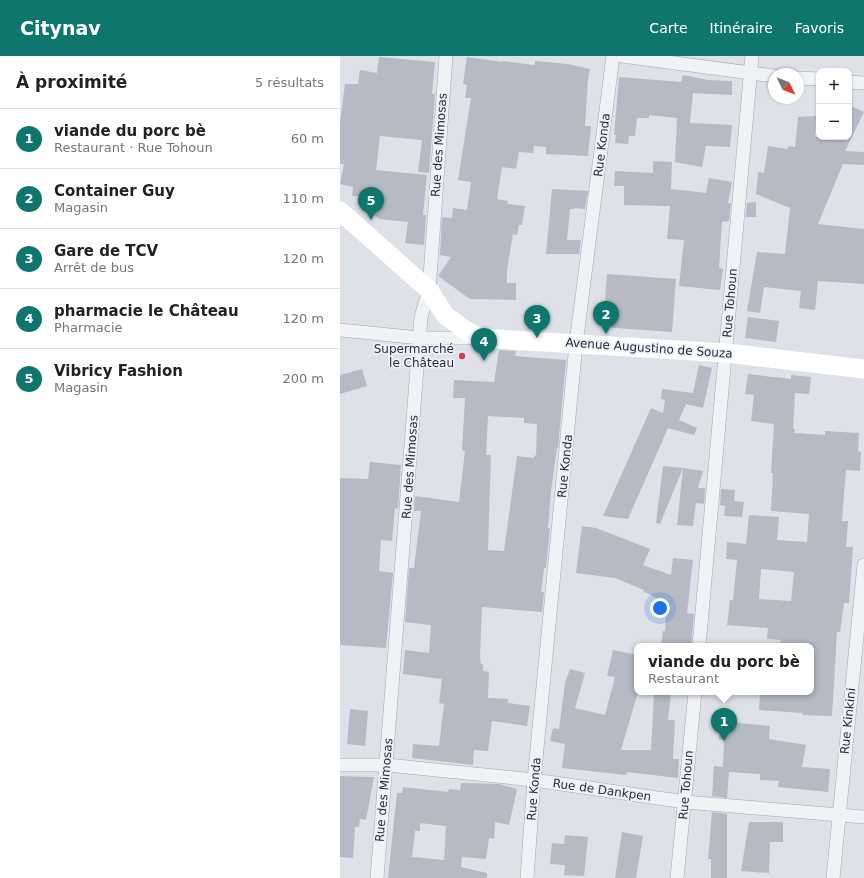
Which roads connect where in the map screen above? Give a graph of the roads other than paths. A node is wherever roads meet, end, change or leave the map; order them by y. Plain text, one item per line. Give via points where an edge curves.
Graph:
1 (446, 56) edge
2 (613, 56) edge
3 (622, 56) edge
4 (752, 56) edge
5 (750, 73) junction
6 (768, 75) edge
7 (804, 79) edge
8 (816, 80) edge
9 (852, 82) edge
10 (864, 83) edge
11 (340, 211) edge
12 (429, 290) junction
13 (340, 330) edge
14 (420, 338) junction
15 (481, 338) junction
16 (576, 344) junction
17 (726, 353) junction
18 (864, 369) edge
19 (864, 565) edge
20 (699, 643) edge
21 (695, 695) edge
22 (340, 765) edge
23 (387, 765) junction
24 (534, 780) junction
25 (685, 802) junction
26 (839, 815) junction
27 (864, 818) edge
28 (377, 878) edge
29 (527, 878) edge
30 (677, 878) edge
31 (833, 878) edge

1 - 12 street, Rue des Mimosas
2 - 16 street, Rue Konda
3 - 5 street
4 - 5 street, Rue Tohoun
5 - 6 street
5 - 17 street, Rue Tohoun
7 - 8 street
9 - 10 street
11 - 12 main road, Avenue Augustino de Souza
12 - 14 street, Rue des Mimosas via 421,317
12 - 15 main road, Avenue Augustino de Souza via 445,316
13 - 14 street
14 - 15 street
14 - 23 street, Rue des Mimosas
15 - 16 main road, Avenue Augustino de Souza
16 - 17 main road, Avenue Augustino de Souza
16 - 24 street, Rue Konda
17 - 18 main road, Avenue Augustino de Souza
17 - 20 street, Rue Tohoun
19 - 26 street, Rue Kinkini
21 - 25 street, Rue Tohoun
22 - 23 street, Rue de Dankpen
23 - 24 street, Rue de Dankpen
23 - 28 street, Rue des Mimosas
24 - 25 street, Rue de Dankpen
24 - 29 street, Rue Konda
25 - 26 street, Rue de Dankpen
25 - 30 street, Rue Tohoun
26 - 27 street, Rue de Dankpen
26 - 31 street, Rue Kinkini

